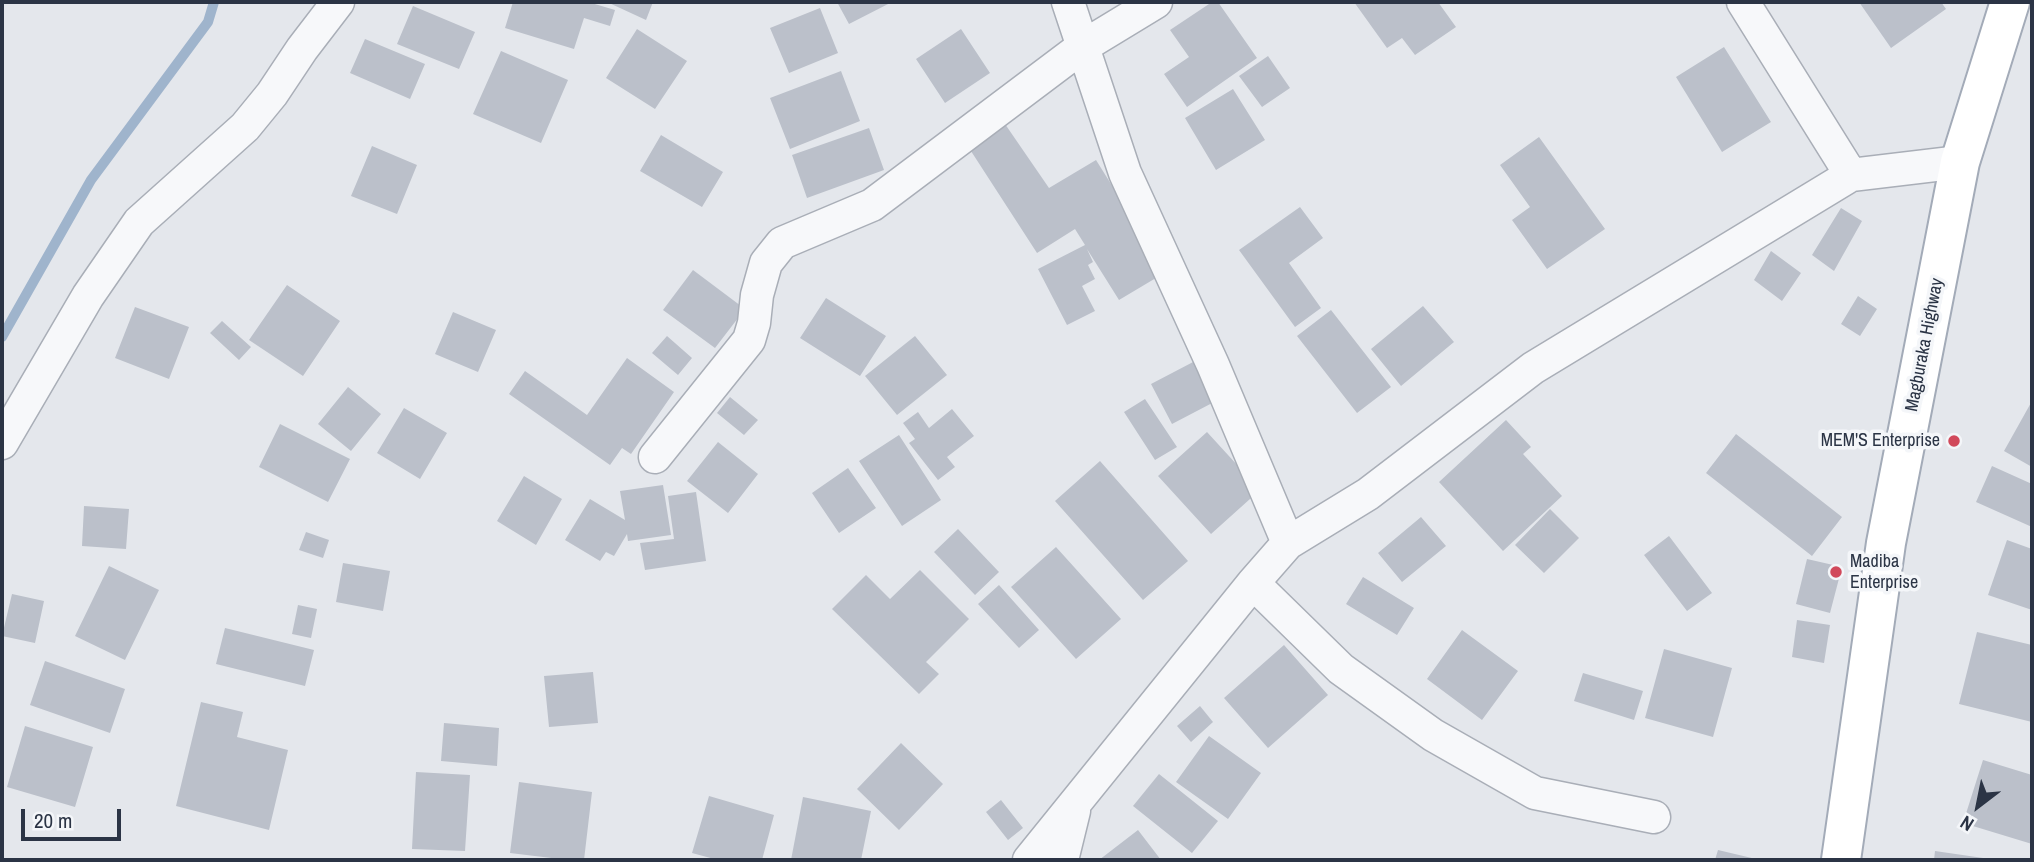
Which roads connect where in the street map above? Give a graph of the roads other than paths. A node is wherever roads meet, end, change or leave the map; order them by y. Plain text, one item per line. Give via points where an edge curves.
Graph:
1 (338, 2) edge
2 (1068, 2) edge
3 (1156, 2) edge
4 (1743, 2) edge
5 (2010, 2) edge
6 (1083, 47) junction
7 (1960, 162) junction
8 (1851, 175) junction
9 (2, 443) edge
10 (656, 457) dead end
11 (1288, 543) junction
12 (1253, 583) junction
13 (1077, 800) junction
14 (1654, 817) dead end
15 (1029, 860) edge
16 (1062, 860) edge
17 (1841, 860) edge

1 - 9 street via 246,127 139,222 88,296
2 - 6 street
3 - 6 street
4 - 8 street
5 - 7 main road, Magburaka Highway
6 - 10 street via 872,205 782,243 766,263 749,340
6 - 11 street via 1125,173
7 - 8 street
7 - 17 main road, Magburaka Highway via 1886,542
8 - 11 street via 1533,368 1368,494
11 - 12 street
12 - 13 street
12 - 14 street via 1341,669 1433,735 1535,793
13 - 15 street
13 - 16 street

